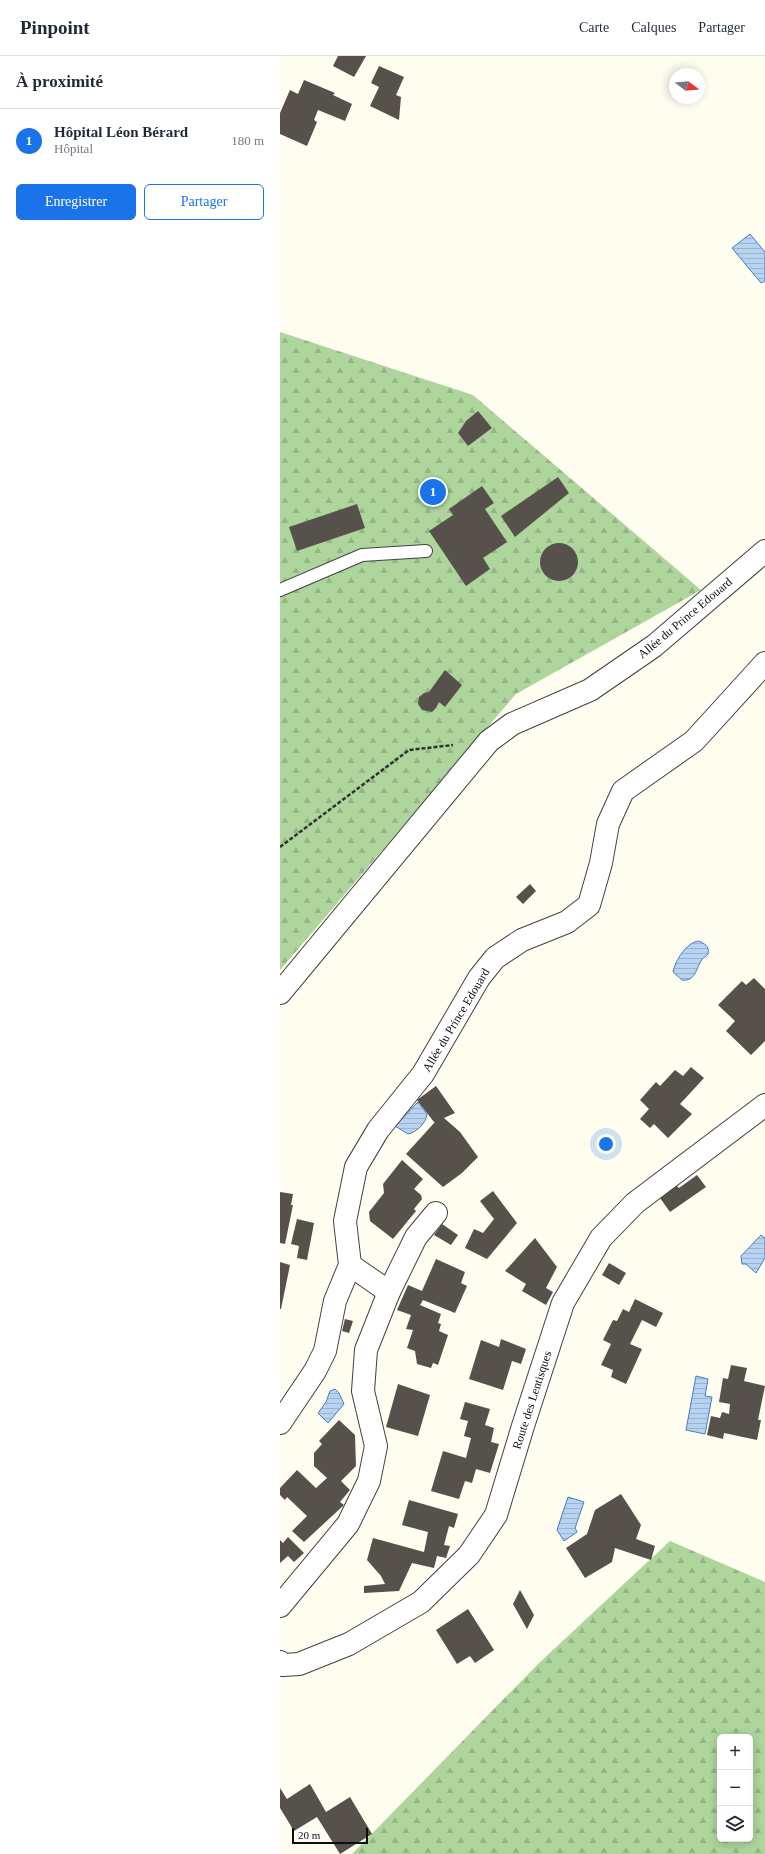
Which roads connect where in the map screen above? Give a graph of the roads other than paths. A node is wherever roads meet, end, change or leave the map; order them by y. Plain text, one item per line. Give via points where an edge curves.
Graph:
1 (426, 551) dead end
2 (765, 551) edge
3 (280, 590) edge
4 (765, 663) edge
5 (280, 993) edge
6 (765, 1105) edge
7 (436, 1213) dead end
8 (350, 1265) junction
9 (389, 1292) junction
10 (280, 1423) edge
11 (280, 1606) edge
12 (281, 1664) edge

1 - 3 lane via 362,556
2 - 5 street, Allée du Prince Edouard via 654,646 610,677 590,690 512,724 489,741
4 - 8 street, Allée du Prince Edouard via 694,741 623,791 608,824 602,863 589,905 567,922 522,940 495,958 479,978 423,1074 378,1130 356,1167 345,1221
6 - 12 street, Route des Lentisques via 635,1203 601,1238 564,1303 496,1515 470,1554 421,1602 349,1644 299,1664
7 - 9 street via 416,1237
8 - 9 street
8 - 10 street via 335,1301 325,1351 315,1371
9 - 11 street via 366,1350 363,1391 376,1446 369,1481 348,1524

